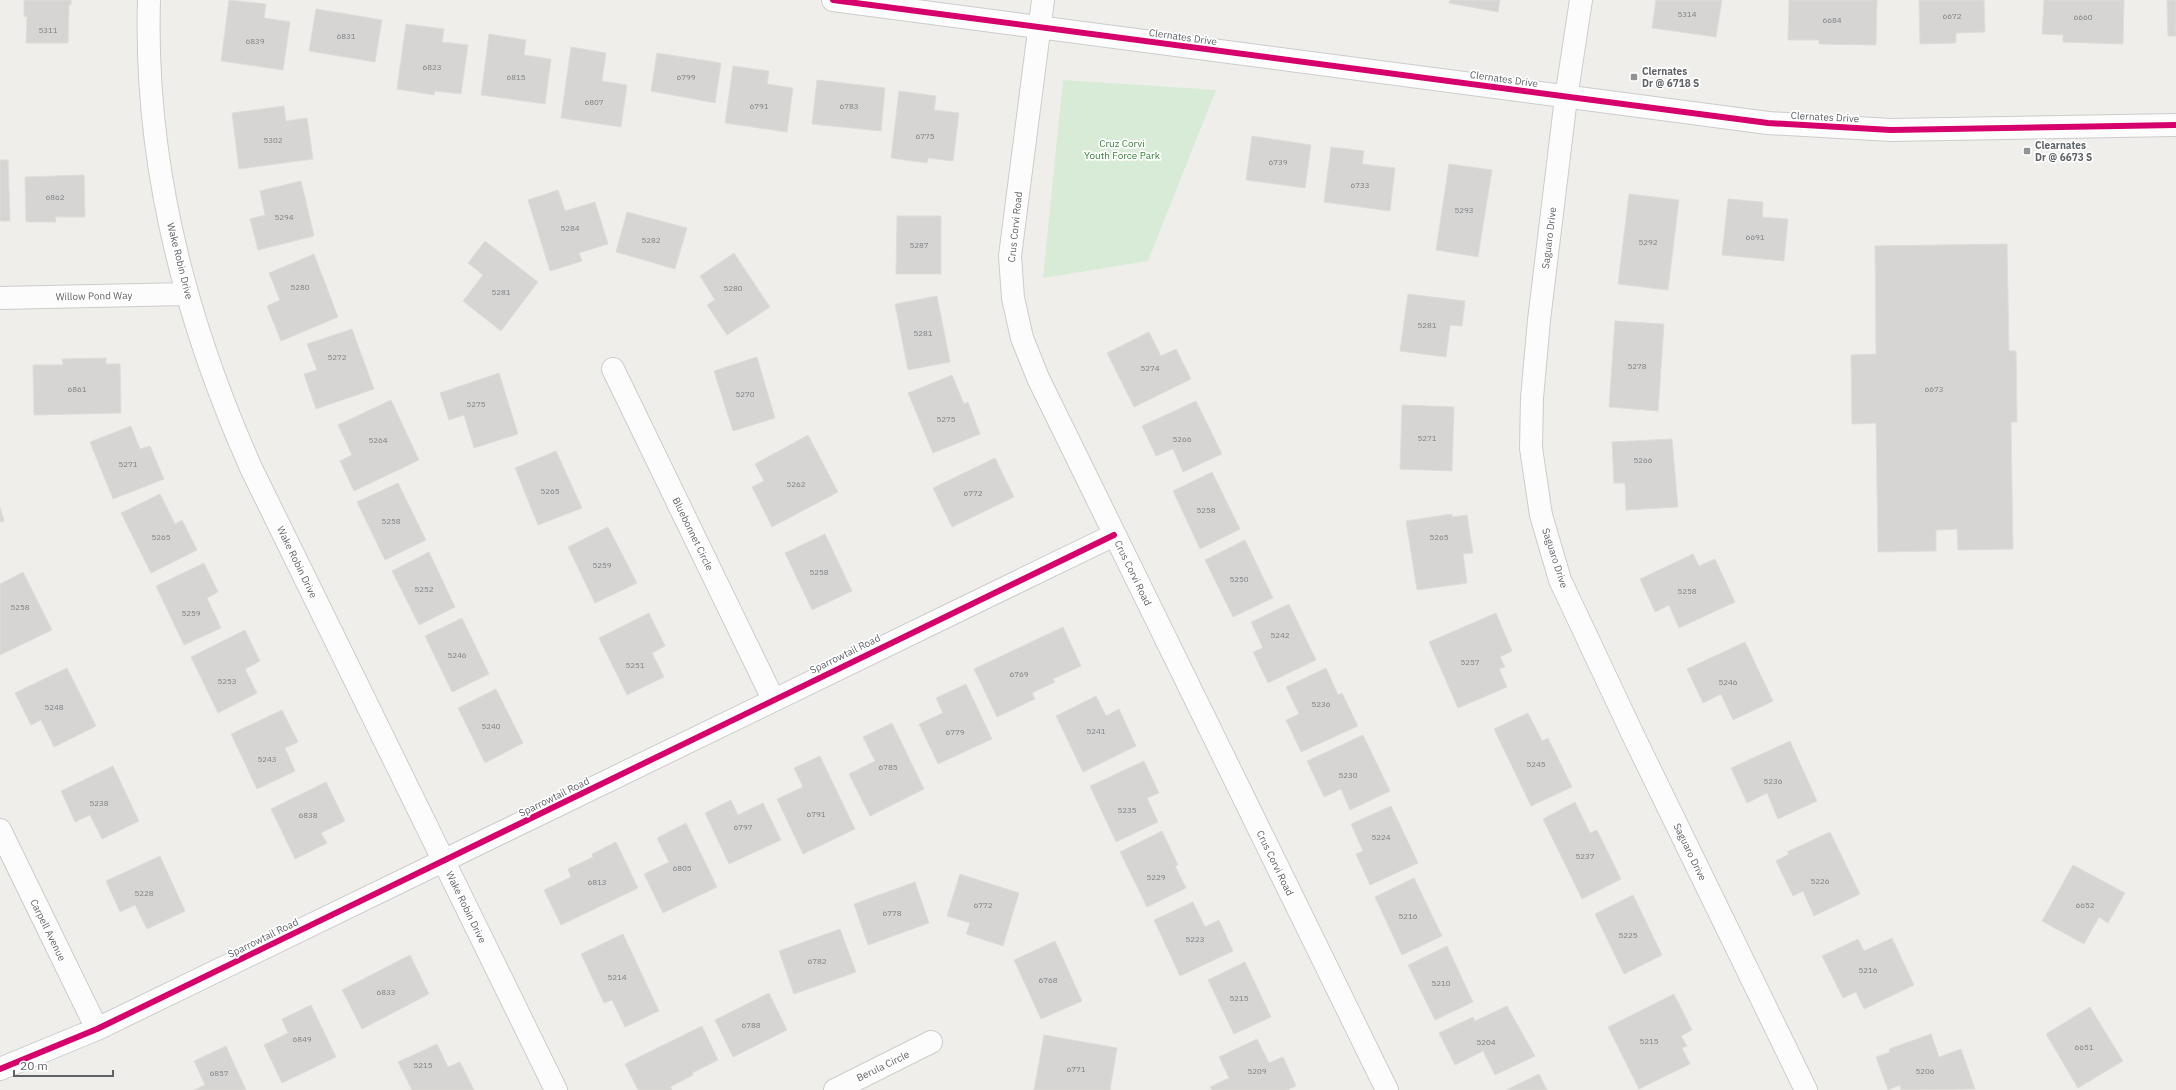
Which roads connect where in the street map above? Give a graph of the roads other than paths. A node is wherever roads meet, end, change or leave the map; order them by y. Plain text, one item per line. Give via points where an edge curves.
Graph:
1 (149, 0) edge
2 (833, 0) edge
3 (1043, 0) edge
4 (1581, 0) edge
5 (1039, 27) junction
6 (1566, 98) junction
7 (2176, 125) edge
8 (187, 294) junction
9 (0, 298) edge
10 (614, 369) dead end
11 (1114, 536) junction
12 (773, 700) junction
13 (0, 830) edge
14 (444, 862) junction
15 (96, 1029) junction
16 (931, 1042) dead end
17 (0, 1069) edge
18 (556, 1090) edge
19 (834, 1090) edge
20 (1387, 1090) edge
21 (1806, 1090) edge

1 - 8 street, Wake Robin Drive via 149,44 155,125 172,231
2 - 5 street, Clernates Drive
3 - 5 street, Crus Corvi Road
4 - 6 street, Saguaro Drive
5 - 6 street, Clernates Drive
5 - 11 street, Crus Corvi Road via 1010,256 1013,298 1022,338 1038,378
6 - 7 street, Clernates Drive via 1768,123 1847,129
6 - 21 street, Saguaro Drive via 1532,398 1531,448 1540,515 1560,580
8 - 9 street, Willow Pond Way
8 - 14 street, Wake Robin Drive via 216,383 246,455
10 - 12 street, Bluebonnet Circle
11 - 12 street, Sparrowtail Road
11 - 20 street, Crus Corvi Road
12 - 14 street, Sparrowtail Road
13 - 15 street, Carpell Avenue
14 - 15 street, Sparrowtail Road
14 - 18 street, Wake Robin Drive
15 - 17 street, Sparrowtail Road
16 - 19 street, Berula Circle

